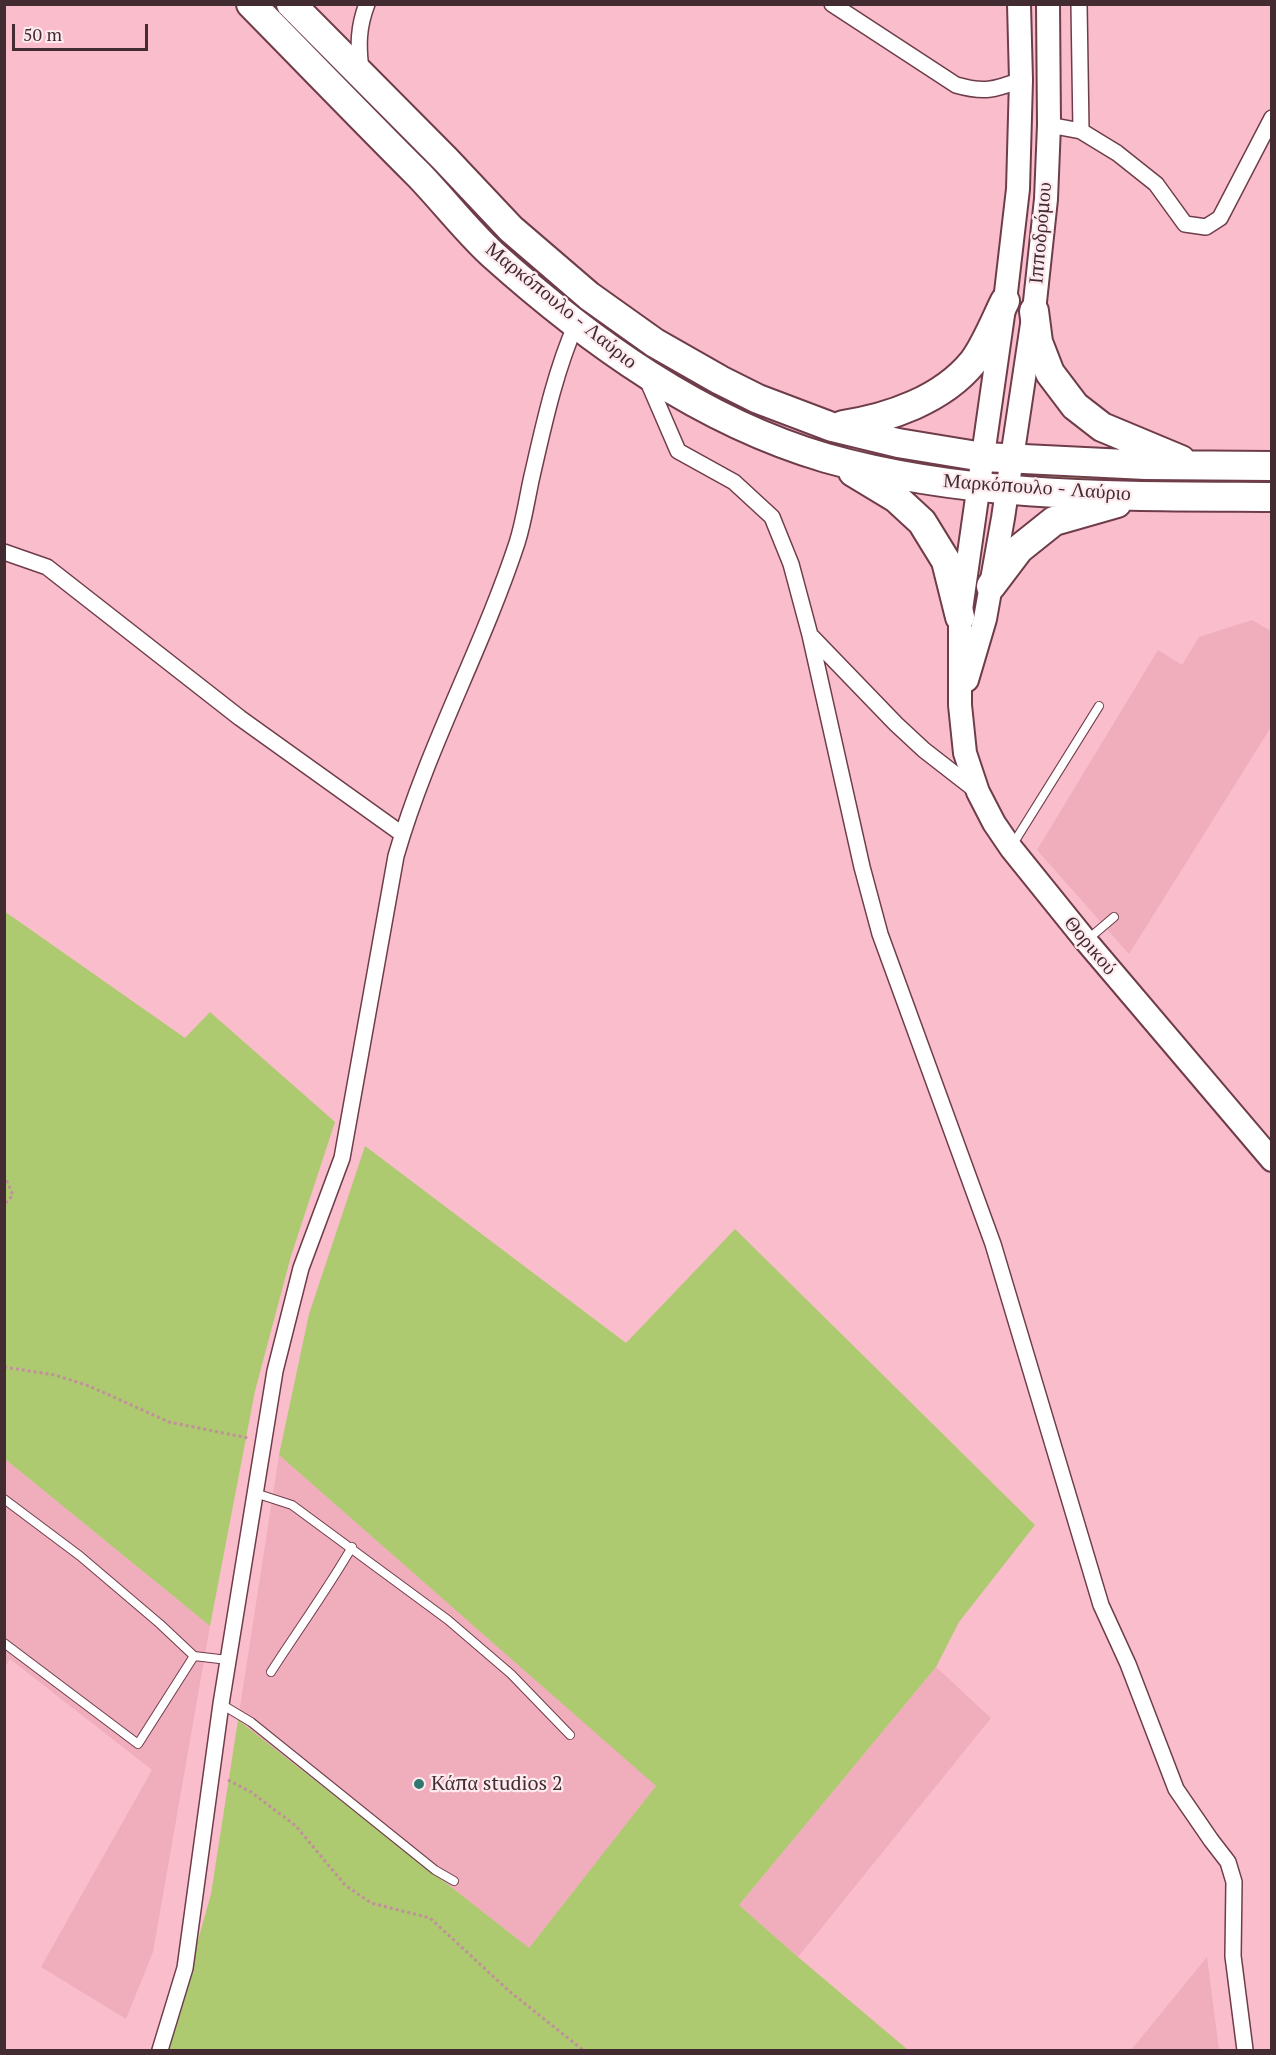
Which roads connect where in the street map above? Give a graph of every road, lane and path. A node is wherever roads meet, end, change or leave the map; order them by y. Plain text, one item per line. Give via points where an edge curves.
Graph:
1 (251, 4) edge
2 (291, 4) edge
3 (367, 4) edge
4 (832, 4) edge
5 (1019, 4) edge
6 (1048, 4) edge
7 (1079, 4) edge
8 (361, 76) junction
9 (1021, 81) junction
10 (1272, 118) edge
11 (1050, 126) junction
12 (1081, 130) junction
13 (1005, 301) junction
14 (1034, 311) junction
15 (576, 324) junction
16 (644, 374) junction
17 (832, 427) junction
18 (825, 457) junction
19 (983, 457) junction
20 (1012, 459) junction
21 (1194, 465) junction
22 (1272, 466) edge
23 (979, 488) junction
24 (1007, 490) junction
25 (1147, 496) junction
26 (1272, 497) edge
27 (4, 552) edge
28 (991, 586) junction
29 (960, 616) junction
30 (810, 635) junction
31 (960, 705) junction
32 (1100, 706) dead end
33 (978, 792) junction
34 (402, 834) junction
35 (1011, 848) junction
36 (1114, 916) dead end
37 (1086, 941) junction
38 (1272, 1160) edge
39 (4, 1175) edge
40 (4, 1205) edge
41 (4, 1367) edge
42 (264, 1441) junction
43 (255, 1493) junction
44 (4, 1499) edge
45 (352, 1548) junction
46 (4, 1643) edge
47 (194, 1656) junction
48 (228, 1660) junction
49 (271, 1672) dead end
50 (221, 1704) junction
51 (570, 1735) dead end
52 (213, 1772) junction
53 (454, 1881) dead end
54 (160, 2050) edge
55 (583, 2050) edge
56 (1245, 2050) edge

1 - 15 highway, Μαρκόπουλο - Λαύριο via 491,252
2 - 8 highway, Μαρκόπουλο - Λαύριο
3 - 8 street via 360,21
4 - 9 street via 956,85 993,90
5 - 9 main road, Ιπποδρόμου
6 - 11 main road, Ιπποδρόμου
7 - 12 street
8 - 17 highway, Μαρκόπουλο - Λαύριο via 511,229 589,296 655,343 720,380
9 - 13 main road, Ιπποδρόμου via 1018,189
10 - 12 street via 1220,218 1206,227 1185,224 1156,184
11 - 12 street
11 - 14 main road, Ιπποδρόμου
13 - 17 highway via 973,362 941,391 874,420
13 - 19 main road, Ιπποδρόμου
14 - 20 main road, Ιπποδρόμου
14 - 21 highway via 1038,342 1050,373 1075,406 1102,427
15 - 16 highway, Μαρκόπουλο - Λαύριο
15 - 34 street via 562,356 518,540
16 - 18 highway, Μαρκόπουλο - Λαύριο via 760,434
16 - 30 street via 678,452 734,482 772,517 791,564
17 - 19 highway, Μαρκόπουλο - Λαύριο
18 - 23 highway, Μαρκόπουλο - Λαύριο via 894,474
18 - 29 highway via 896,498 922,522 946,561
19 - 20 highway, Μαρκόπουλο - Λαύριο
19 - 23 main road, Ιπποδρόμου
20 - 21 highway, Μαρκόπουλο - Λαύριο
20 - 24 main road, Ιπποδρόμου
21 - 22 highway, Μαρκόπουλο - Λαύριο
23 - 24 highway, Μαρκόπουλο - Λαύριο
23 - 29 main road, Θορικού
24 - 25 highway, Μαρκόπουλο - Λαύριο
24 - 28 main road, Θορικού
25 - 26 highway, Μαρκόπουλο - Λαύριο
25 - 28 highway via 1054,521 1019,549
27 - 34 street via 47,567 240,718
28 - 31 main road, Θορικού
29 - 31 main road, Θορικού
30 - 33 street via 896,724
30 - 56 street via 880,934 993,1244 1101,1605 1176,1789 1228,1862 1234,1882 1233,1956
31 - 33 main road, Θορικού via 965,753
32 - 35 lane
33 - 35 main road, Θορικού
34 - 42 street via 342,1158 301,1268 274,1371
35 - 37 main road, Θορικού
36 - 37 lane
37 - 38 main road, Θορικού
39 - 40 path via 13,1195
41 - 42 path via 56,1375 89,1386 169,1422
42 - 43 street
43 - 45 lane via 292,1505
43 - 48 street
44 - 47 lane via 80,1556
45 - 49 lane
45 - 51 lane via 448,1620 511,1674
46 - 47 lane via 138,1744
47 - 48 lane
48 - 50 street
50 - 52 street
50 - 53 lane via 251,1722 435,1870
52 - 54 street via 185,1968
52 - 55 path via 251,1792 296,1826 345,1885 362,1897 371,1903 430,1918 509,1991

